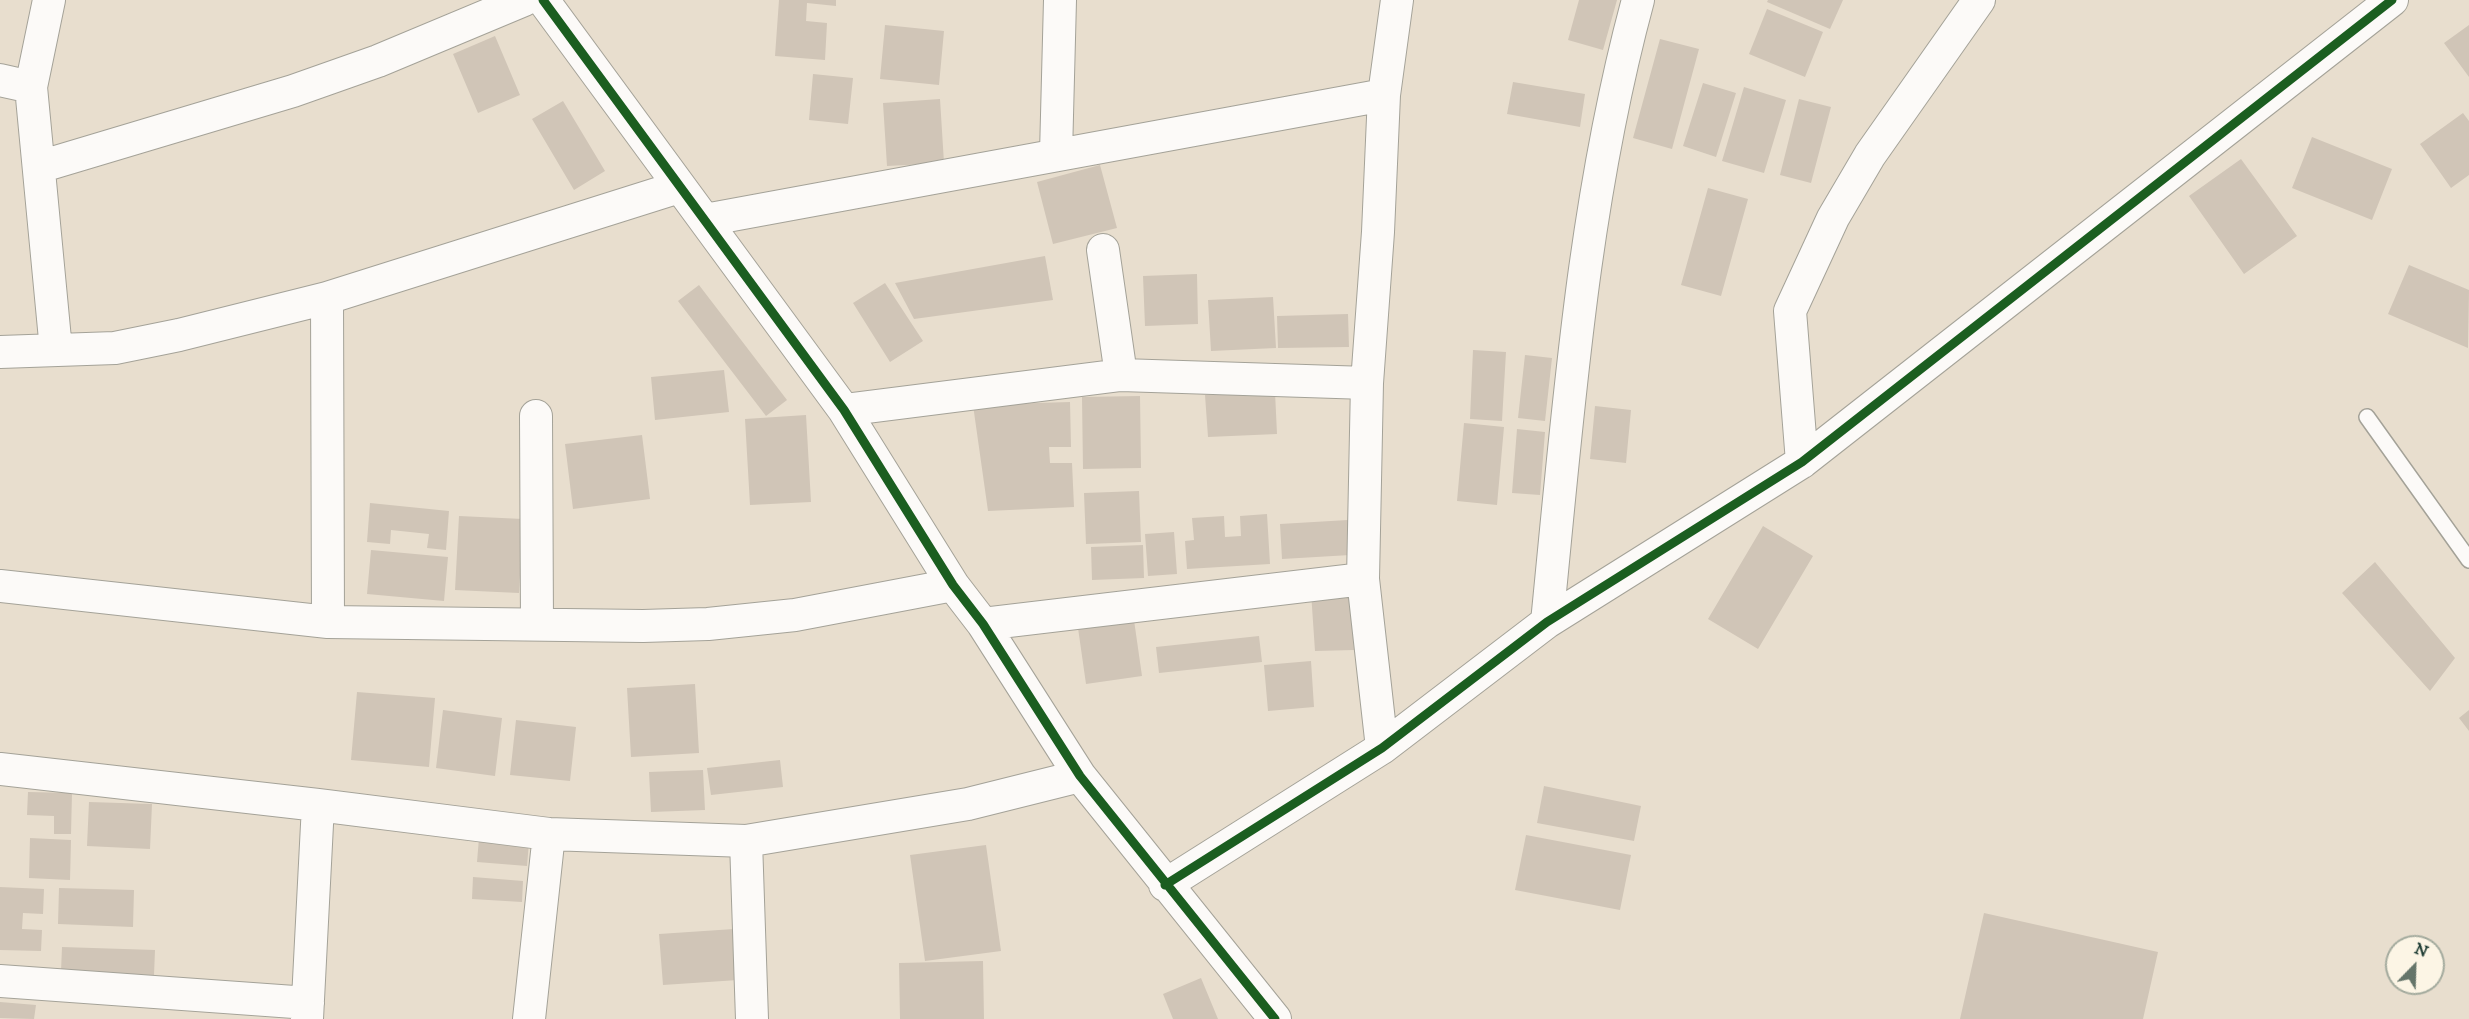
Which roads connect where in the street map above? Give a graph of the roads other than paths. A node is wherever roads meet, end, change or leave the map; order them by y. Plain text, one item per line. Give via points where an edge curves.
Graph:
1 (49, 0) edge
2 (524, 0) edge
3 (543, 0) edge
4 (1060, 0) edge
5 (1397, 0) edge
6 (1638, 0) edge
7 (1979, 0) edge
8 (2392, 0) edge
9 (0, 80) edge
10 (31, 87) junction
11 (1384, 94) junction
12 (1056, 154) junction
13 (39, 167) junction
14 (679, 187) junction
15 (705, 220) junction
16 (1103, 250) dead end
17 (327, 297) junction
18 (56, 350) junction
19 (0, 352) edge
20 (1121, 375) junction
21 (1367, 383) junction
22 (844, 410) junction
23 (536, 416) dead end
24 (2367, 417) dead end
25 (1802, 462) junction
26 (2469, 561) edge
27 (1363, 579) junction
28 (952, 585) junction
29 (0, 586) edge
30 (328, 622) junction
31 (1547, 622) junction
32 (537, 624) junction
33 (983, 624) junction
34 (1382, 748) junction
35 (0, 769) edge
36 (1080, 776) junction
37 (318, 805) junction
38 (549, 834) junction
39 (746, 841) junction
40 (1165, 885) junction
41 (0, 981) edge
42 (307, 1011) edge
43 (529, 1019) edge
44 (752, 1019) edge
45 (1275, 1019) edge

1 - 10 street
2 - 13 street via 378,61 293,91
3 - 14 street
4 - 12 street
5 - 11 street
6 - 31 street via 1599,172 1587,250
7 - 25 street via 1870,155 1833,218 1790,311
8 - 25 street
9 - 10 street
10 - 13 street
11 - 12 street
11 - 21 street
12 - 15 street
13 - 18 street
14 - 15 street
14 - 17 street
15 - 22 street
16 - 20 street
17 - 18 street via 115,348
17 - 30 street
18 - 19 street
20 - 21 street
20 - 22 street
21 - 27 street
22 - 28 street
23 - 32 street
24 - 26 lane
25 - 31 street
27 - 33 street
27 - 34 street
28 - 32 street via 795,615 708,624
28 - 33 street
29 - 30 street
30 - 32 street
31 - 34 street
33 - 36 street
34 - 40 street
35 - 37 street
36 - 39 street via 968,804
36 - 40 street
37 - 38 street
37 - 42 street
38 - 39 street
38 - 43 street
39 - 44 street
40 - 45 street
41 - 42 street

